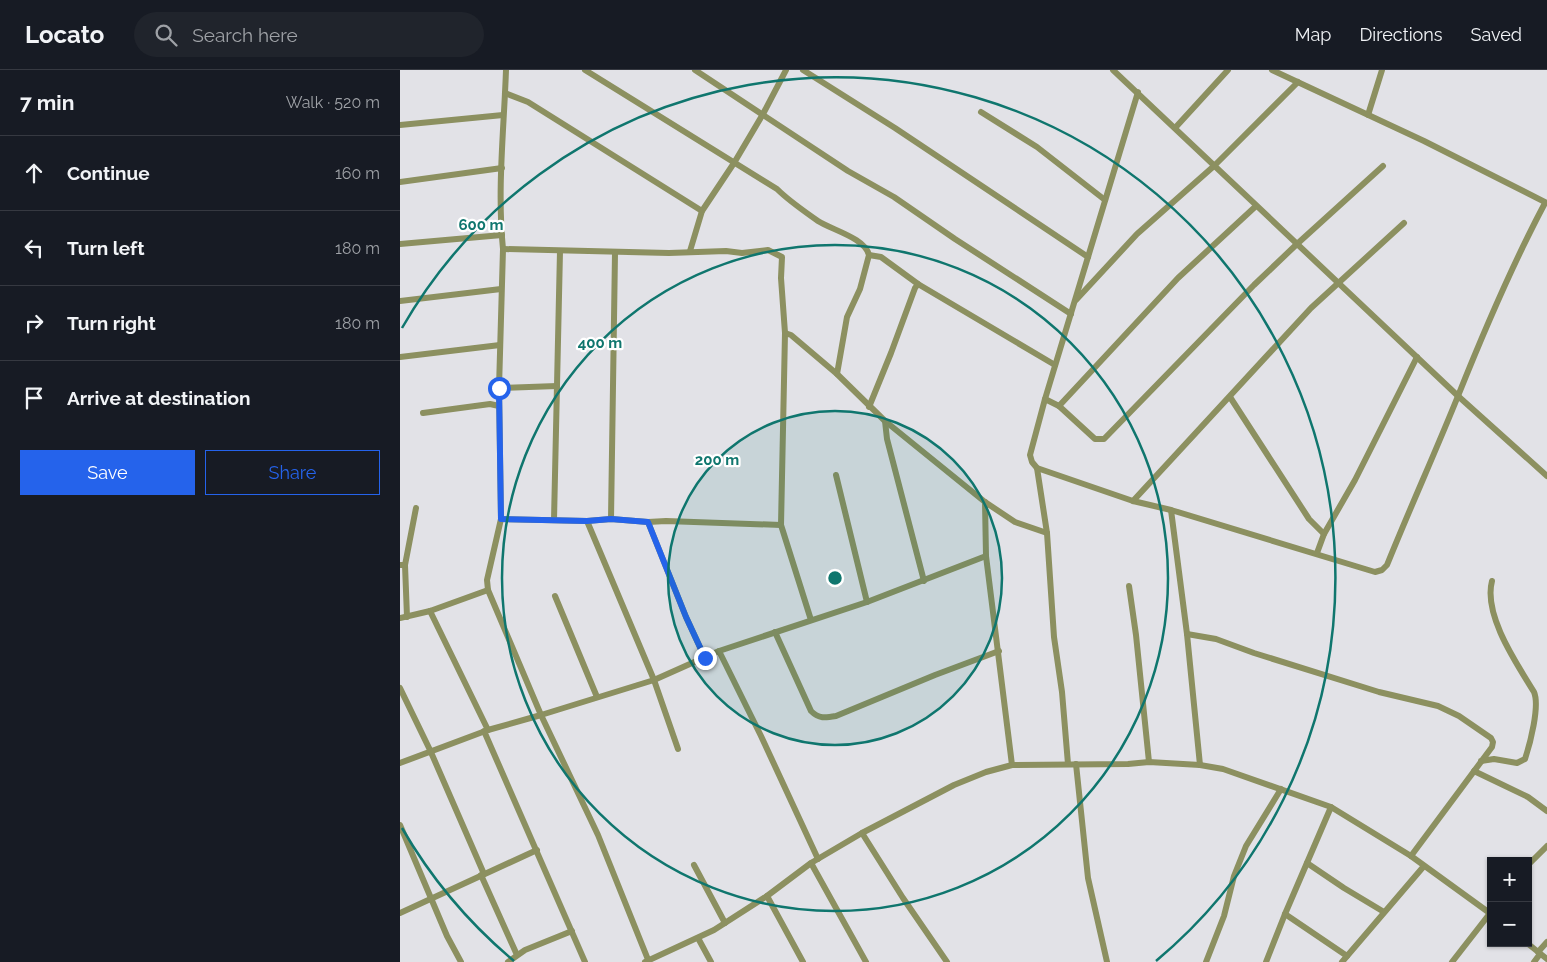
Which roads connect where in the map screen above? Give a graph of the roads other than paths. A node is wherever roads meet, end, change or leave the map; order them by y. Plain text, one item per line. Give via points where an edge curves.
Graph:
1 (506, 70) edge
2 (585, 70) edge
3 (695, 70) edge
4 (786, 70) edge
5 (803, 70) edge
6 (1113, 70) edge
7 (1228, 70) edge
8 (1272, 70) edge
9 (1382, 70) edge
10 (1298, 82) junction
11 (1138, 92) junction
12 (505, 93) junction
13 (981, 112) dead end
14 (763, 114) junction
15 (503, 115) junction
16 (1368, 115) junction
17 (400, 125) edge
18 (1175, 128) junction
19 (734, 163) junction
20 (1214, 166) junction
21 (1383, 166) dead end
22 (502, 168) junction
23 (400, 182) edge
24 (1105, 200) junction
25 (1546, 203) edge
26 (1256, 206) junction
27 (702, 211) junction
28 (1404, 223) dead end
29 (502, 235) junction
30 (400, 244) edge
31 (1297, 244) junction
32 (503, 249) junction
33 (560, 251) junction
34 (690, 251) junction
35 (615, 253) junction
36 (869, 255) junction
37 (1088, 257) junction
38 (918, 284) junction
39 (1338, 284) junction
40 (501, 289) junction
41 (400, 301) edge
42 (1074, 301) junction
43 (1070, 314) junction
44 (785, 332) junction
45 (500, 346) junction
46 (400, 357) edge
47 (1417, 357) junction
48 (1055, 365) junction
49 (837, 374) junction
50 (557, 386) junction
51 (499, 388) junction
52 (1458, 396) junction
53 (1230, 397) junction
54 (1045, 398) junction
55 (499, 406) junction
56 (1059, 406) junction
57 (869, 407) junction
58 (423, 413) dead end
59 (885, 421) junction
60 (1037, 468) junction
61 (836, 476) dead end
62 (1547, 476) edge
63 (1133, 500) junction
64 (985, 502) junction
65 (416, 508) dead end
66 (1171, 510) junction
67 (501, 519) junction
68 (611, 519) junction
69 (554, 520) junction
70 (587, 521) junction
71 (648, 522) junction
72 (781, 525) junction
73 (1047, 533) junction
74 (1324, 534) junction
75 (1317, 553) junction
76 (986, 556) junction
77 (403, 565) edge
78 (924, 581) junction
79 (1492, 581) dead end
80 (1129, 586) dead end
81 (488, 590) junction
82 (555, 596) dead end
83 (867, 602) junction
84 (430, 611) junction
85 (404, 618) edge
86 (811, 620) junction
87 (775, 632) junction
88 (1188, 634) junction
89 (719, 651) junction
90 (999, 652) junction
91 (705, 658) junction
92 (654, 680) junction
93 (400, 688) edge
94 (597, 697) junction
95 (542, 715) junction
96 (486, 730) junction
97 (678, 748) dead end
98 (430, 750) junction
99 (1481, 761) junction
100 (1149, 762) junction
101 (400, 763) edge
102 (1012, 764) junction
103 (1072, 764) junction
104 (1200, 765) junction
105 (1474, 771) junction
106 (1281, 789) junction
107 (1331, 807) junction
108 (1547, 811) edge
109 (400, 825) edge
110 (862, 833) junction
111 (1547, 846) edge
112 (537, 850) junction
113 (1410, 856) junction
114 (814, 861) junction
115 (1532, 861) edge
116 (1307, 863) junction
117 (694, 865) dead end
118 (1424, 866) junction
119 (483, 874) junction
120 (767, 896) junction
121 (432, 897) junction
122 (1487, 911) edge
123 (1384, 912) junction
124 (400, 913) edge
125 (1285, 914) junction
126 (1487, 917) edge
127 (725, 923) junction
128 (572, 931) junction
129 (698, 938) junction
130 (1547, 942) edge
131 (1532, 947) edge
132 (1539, 953) junction
133 (517, 955) junction
134 (1347, 956) junction
135 (1547, 958) edge
136 (648, 961) edge
137 (461, 962) edge
138 (508, 962) edge
139 (586, 962) edge
140 (711, 962) edge
141 (803, 962) edge
142 (866, 962) edge
143 (947, 962) edge
144 (1108, 962) edge
145 (1206, 962) edge
146 (1266, 962) edge
147 (1342, 962) edge
148 (1452, 962) edge
149 (1534, 962) edge

1 - 12 street
2 - 19 street
3 - 14 street
4 - 14 street
5 - 37 street
6 - 11 street
7 - 18 street
8 - 10 street
9 - 16 street
10 - 16 street
10 - 20 street
11 - 18 street
11 - 24 street
12 - 15 street
12 - 27 street via 528,102
13 - 24 street via 1037,147
14 - 19 street
14 - 43 street
15 - 17 street
15 - 22 street
16 - 25 street
18 - 20 street
19 - 27 street
19 - 36 street via 777,189 820,222 865,246
20 - 26 street
20 - 42 street via 1138,234
21 - 31 street
22 - 23 street
22 - 29 street
24 - 37 street
25 - 52 street via 1522,246
26 - 31 street
26 - 56 street via 1178,278
27 - 34 street
28 - 39 street
29 - 30 street
29 - 32 street
31 - 39 street
31 - 56 street via 1104,439 1095,439
32 - 33 street
32 - 40 street
33 - 35 street
33 - 50 street
34 - 35 street
34 - 44 street via 742,253 768,250 782,257
35 - 68 street
36 - 38 street via 881,257
36 - 49 street via 860,288 847,317
37 - 42 street
38 - 48 street
38 - 57 street
39 - 47 street
39 - 53 street via 1311,308
40 - 41 street
40 - 45 street
42 - 43 street
43 - 48 street
44 - 49 street
44 - 72 street
45 - 46 street
45 - 51 street
47 - 52 street
47 - 74 street
48 - 54 street
49 - 57 street
50 - 51 street
50 - 69 street
51 - 55 street
52 - 62 street
52 - 75 street via 1387,565 1375,572
53 - 63 street
53 - 74 street via 1309,519
54 - 56 street
54 - 60 street via 1030,455
55 - 58 street via 490,404
55 - 67 street
57 - 59 street
59 - 64 street
59 - 78 street
60 - 63 street
60 - 73 street
61 - 83 street
63 - 66 street
64 - 73 street via 1015,522
64 - 76 street
65 - 77 street
66 - 75 street
66 - 88 street
67 - 69 street
67 - 81 street via 487,580
68 - 70 street
68 - 71 street
69 - 70 street
70 - 92 street
71 - 72 street
71 - 91 street
72 - 86 street
73 - 103 street via 1054,637
74 - 75 street
76 - 78 street
76 - 90 street
77 - 85 street
78 - 83 street
79 - 99 street via 1492,608 1504,639 1537,698 1537,708 1525,759 1517,763 1494,759
80 - 100 street
81 - 84 street
81 - 95 street
82 - 94 street
83 - 86 street
84 - 85 street
84 - 96 street
86 - 87 street
87 - 89 street
87 - 90 street via 811,711 825,718
88 - 99 street via 1216,638 1312,672 1448,710 1491,738 1492,747
88 - 104 street
89 - 91 street
89 - 114 street via 761,736
90 - 102 street
91 - 92 street
92 - 94 street
92 - 97 street
93 - 98 street
94 - 95 street
95 - 96 street
95 - 136 street via 598,836
96 - 98 street
96 - 112 street
98 - 101 street
98 - 119 street
99 - 105 street
100 - 103 street
100 - 104 street
102 - 103 street
102 - 110 street via 954,785
103 - 144 street via 1088,878
104 - 106 street via 1223,769
105 - 108 street via 1528,797
105 - 113 street
106 - 107 street
106 - 145 street via 1246,846
107 - 113 street
107 - 116 street
109 - 121 street
110 - 114 street
110 - 143 street
111 - 115 street
112 - 119 street
112 - 128 street
113 - 118 street
114 - 120 street
114 - 142 street
116 - 123 street
116 - 125 street
117 - 127 street
118 - 122 street
118 - 123 street
119 - 121 street
119 - 133 street
120 - 127 street
120 - 141 street
121 - 124 street
121 - 137 street
123 - 134 street
125 - 134 street
125 - 146 street
126 - 148 street
127 - 129 street
128 - 133 street
128 - 139 street
129 - 136 street
129 - 140 street
130 - 132 street
131 - 132 street
132 - 135 street
132 - 149 street
133 - 138 street
134 - 147 street

